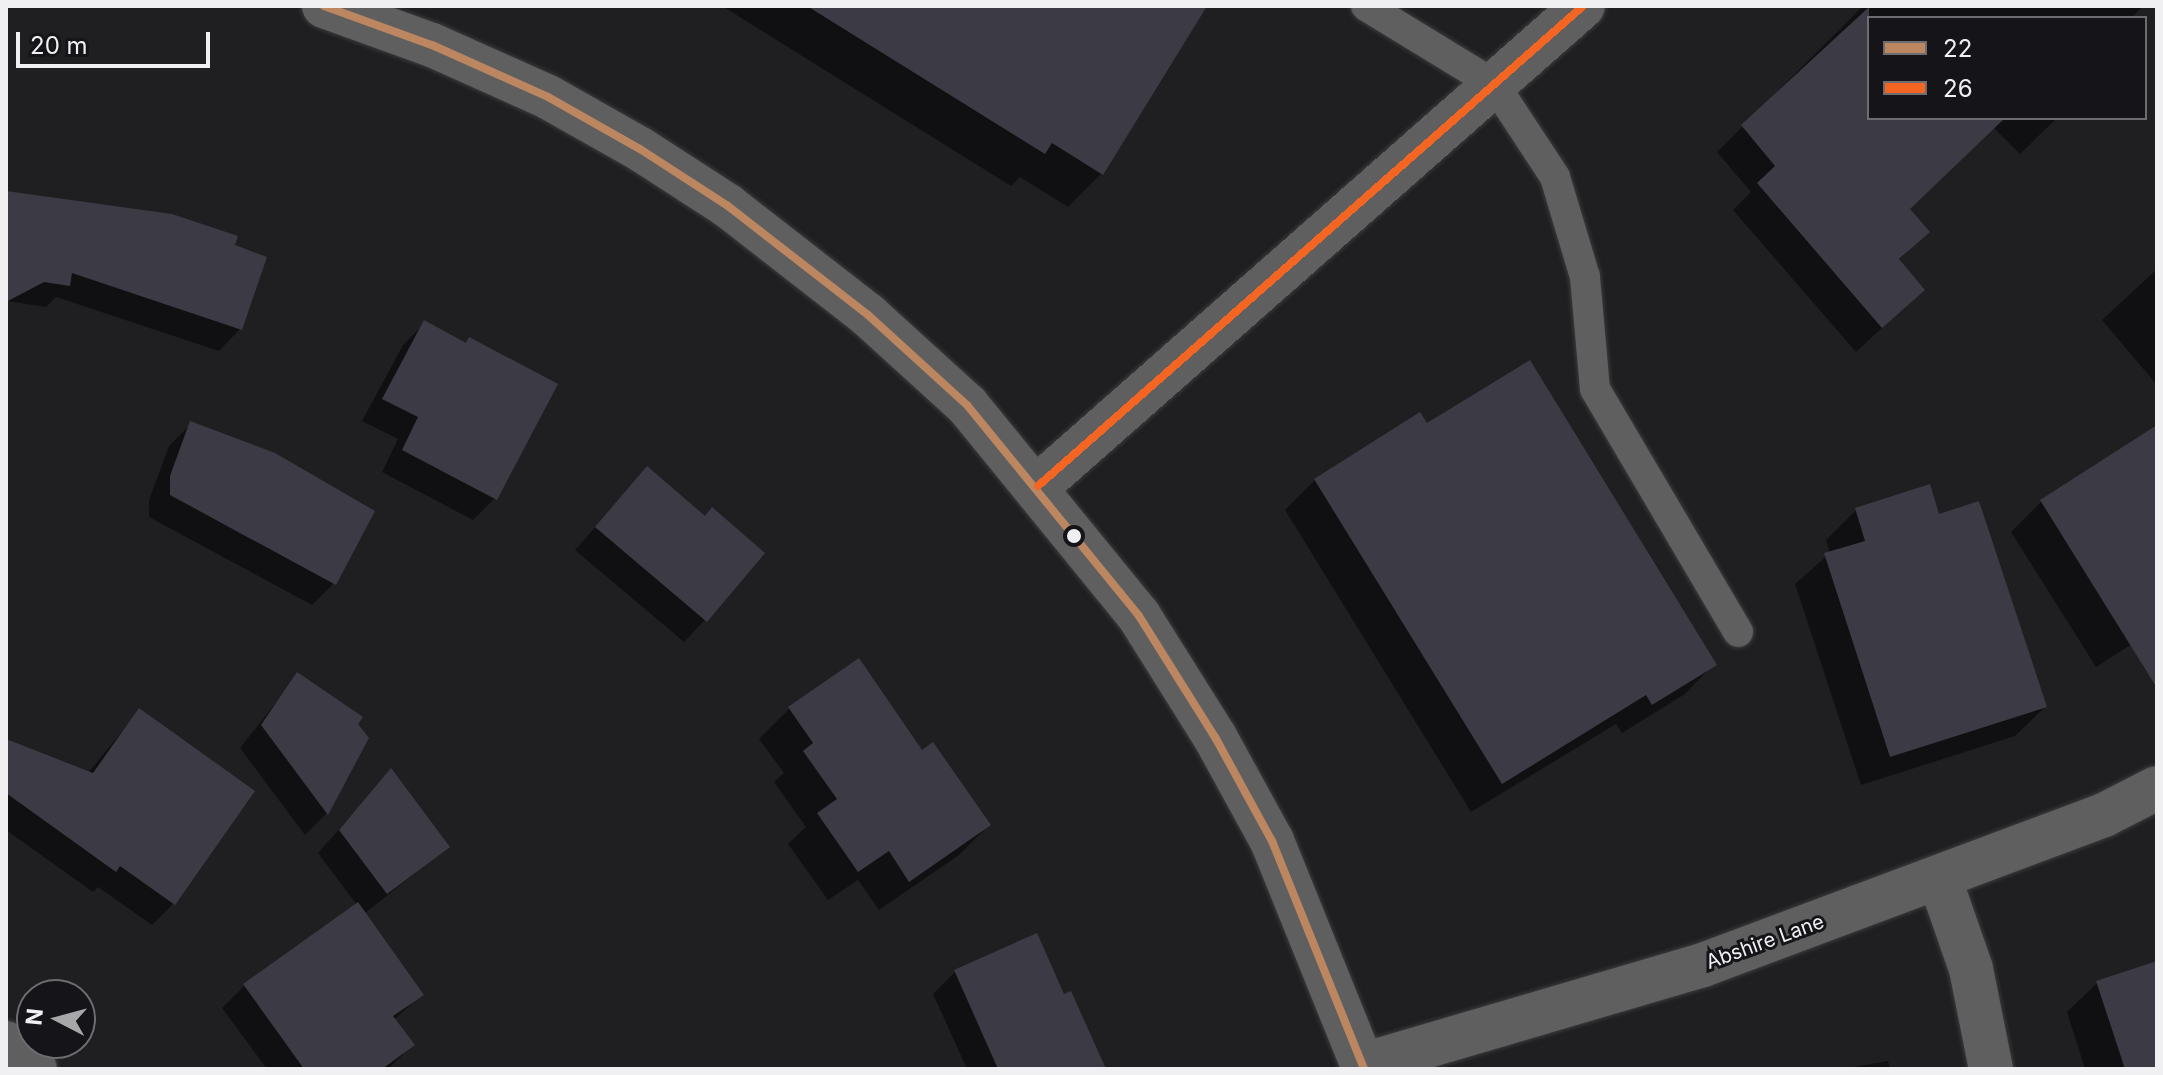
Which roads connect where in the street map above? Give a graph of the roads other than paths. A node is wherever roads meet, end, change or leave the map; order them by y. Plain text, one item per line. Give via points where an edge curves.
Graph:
1 (324, 6) edge
2 (1366, 6) edge
3 (1583, 6) edge
4 (1494, 84) junction
5 (1038, 486) junction
6 (1738, 632) dead end
7 (2157, 788) edge
8 (1939, 877) junction
9 (6, 1043) edge
10 (1363, 1067) edge
11 (35, 1069) edge
12 (1991, 1069) edge

1 - 5 street via 432,45 548,97 728,206 868,315 967,405
2 - 4 lane
3 - 4 street
4 - 5 street
4 - 6 lane via 1555,177 1585,277 1595,389
5 - 10 street via 1139,616 1215,737 1272,841
7 - 8 street, Abshire Lane via 2104,815
8 - 10 street, Abshire Lane via 1703,965
8 - 12 street via 1971,969
9 - 11 street

